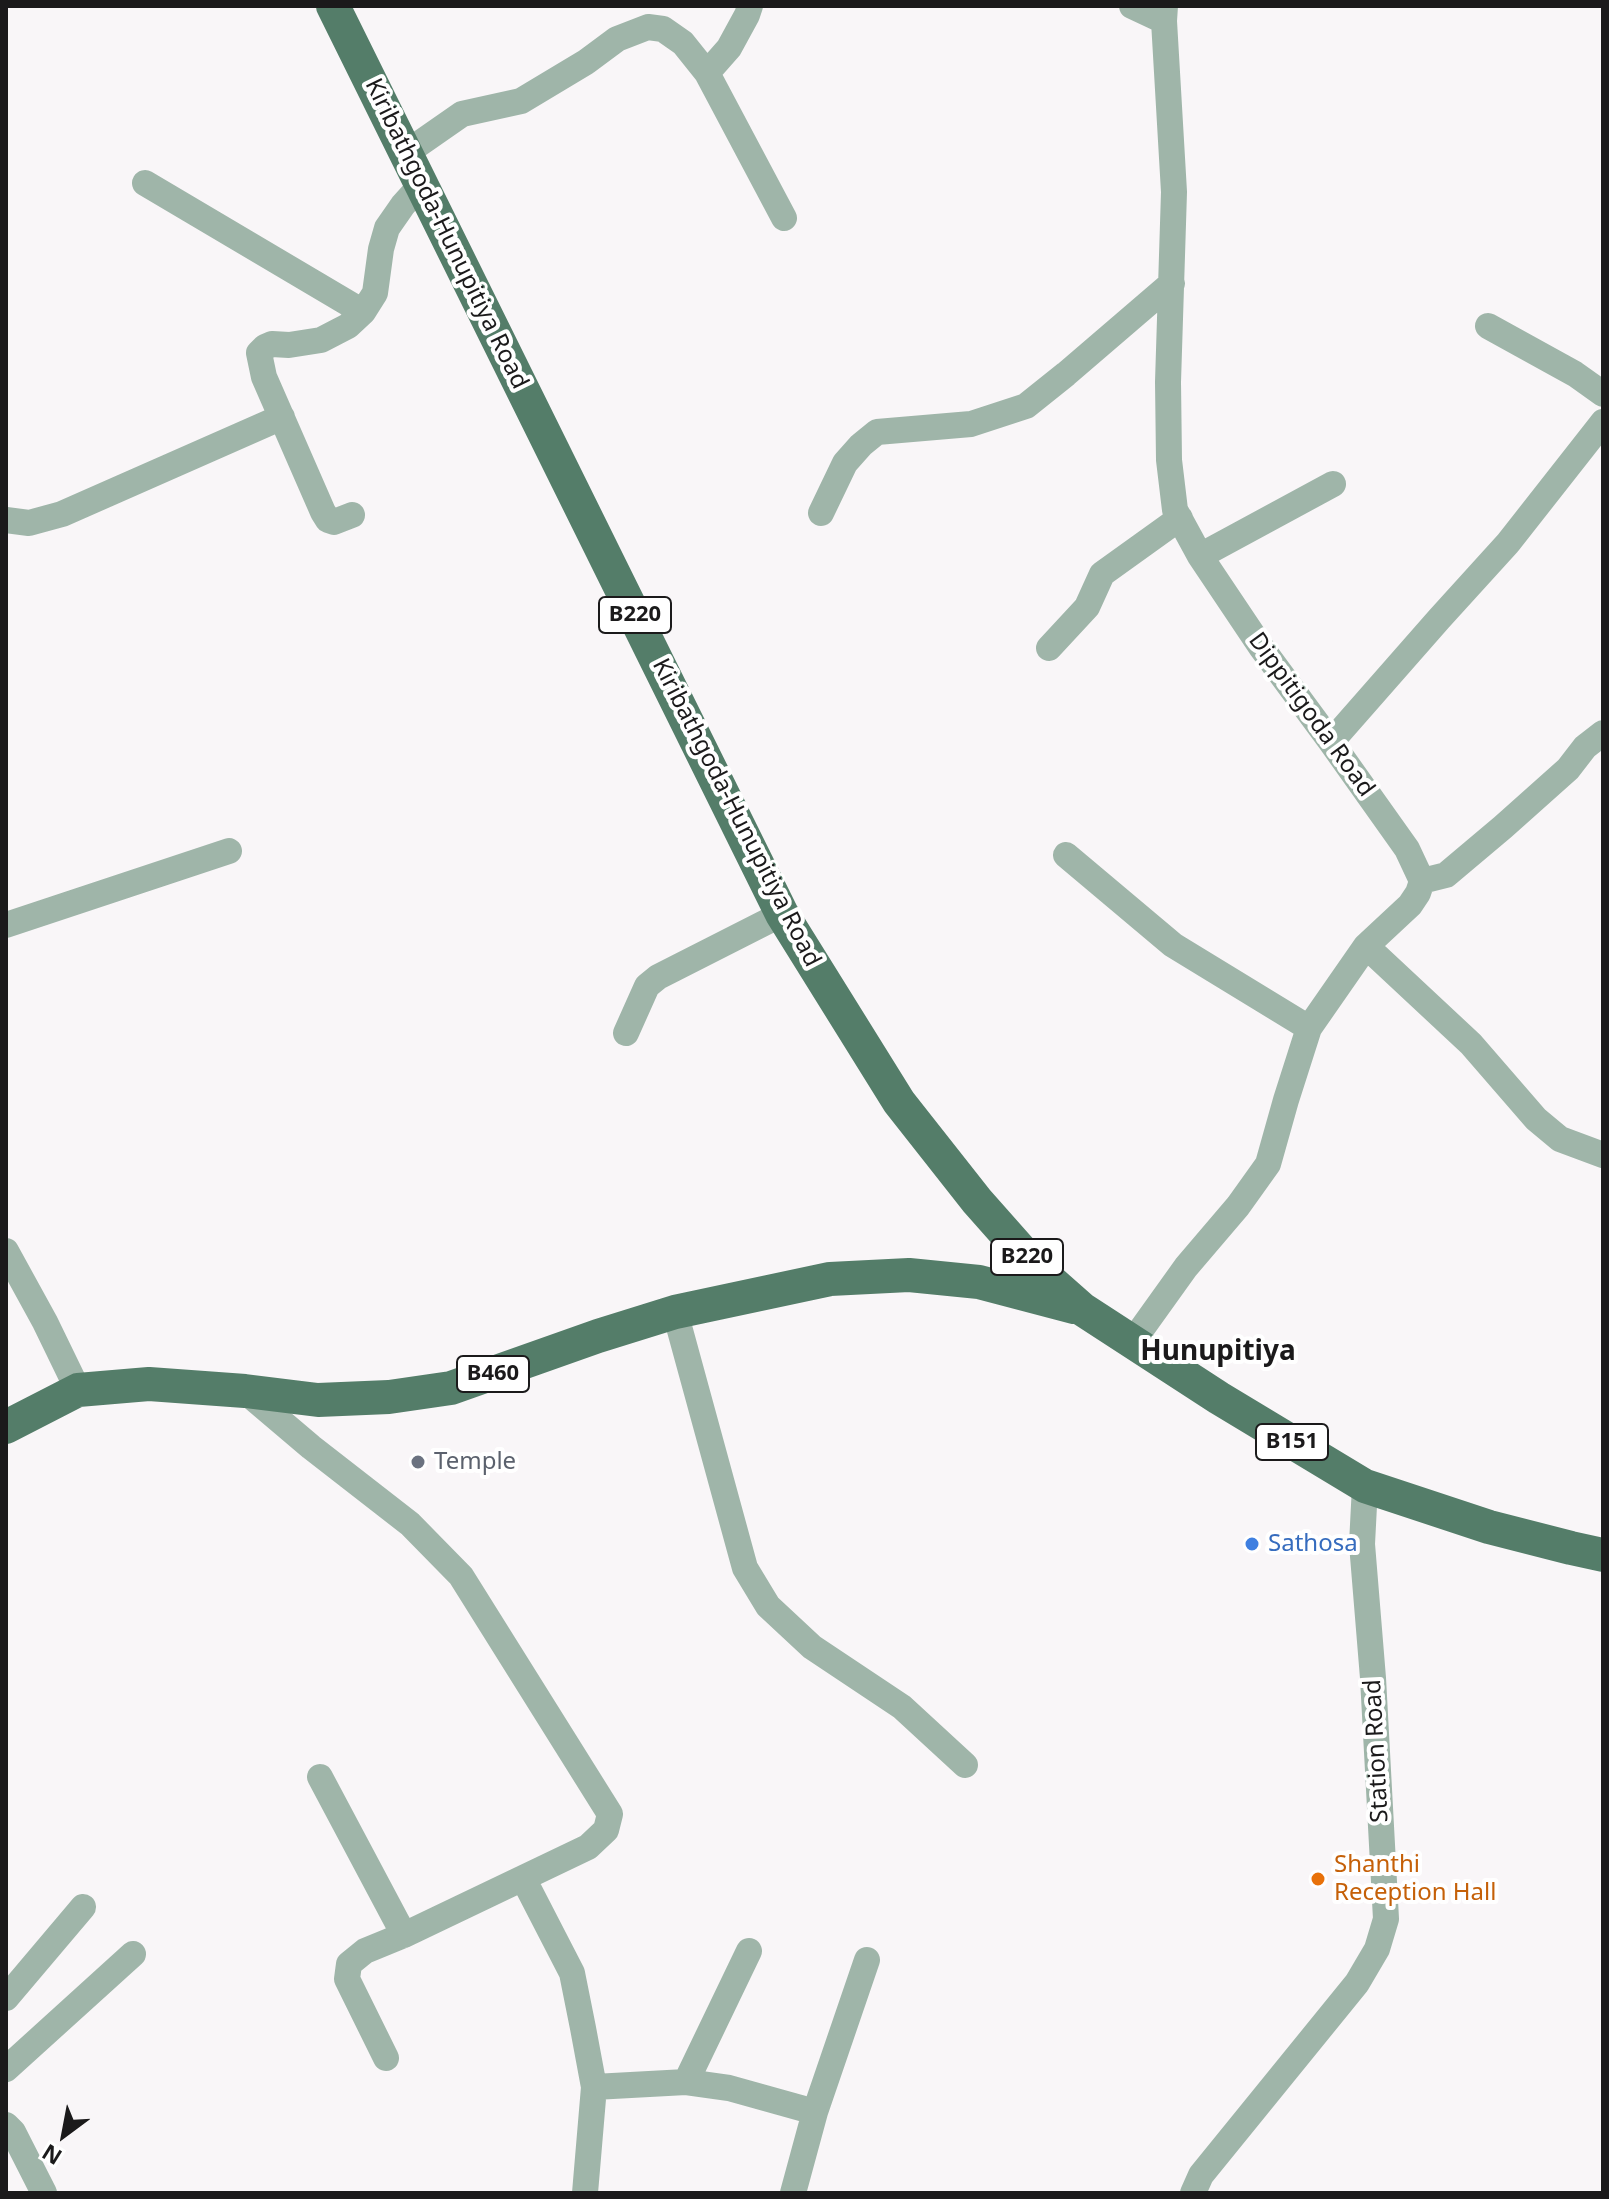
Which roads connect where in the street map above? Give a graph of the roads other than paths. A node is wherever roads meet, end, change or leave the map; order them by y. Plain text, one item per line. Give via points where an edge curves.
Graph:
1 (333, 6) edge
2 (750, 6) edge
3 (1132, 6) edge
4 (1164, 13) edge
5 (646, 16) edge
6 (707, 73) junction
7 (406, 153) junction
8 (145, 183) dead end
9 (421, 185) junction
10 (784, 218) dead end
11 (1172, 283) junction
12 (363, 312) junction
13 (1488, 326) dead end
14 (1603, 394) edge
15 (282, 417) junction
16 (1603, 422) edge
17 (1333, 484) dead end
18 (821, 513) dead end
19 (352, 515) dead end
20 (1180, 518) junction
21 (6, 520) edge
22 (1200, 556) junction
23 (1049, 648) dead end
24 (1603, 733) edge
25 (1331, 742) junction
26 (229, 851) dead end
27 (1066, 855) dead end
28 (1422, 881) junction
29 (782, 914) junction
30 (6, 925) edge
31 (1366, 946) junction
32 (1309, 1028) junction
33 (626, 1033) dead end
34 (1603, 1155) edge
35 (6, 1251) edge
36 (1082, 1309) junction
37 (675, 1312) junction
38 (1133, 1341) junction
39 (78, 1390) junction
40 (245, 1391) junction
41 (6, 1427) edge
42 (1365, 1486) junction
43 (1603, 1555) edge
44 (965, 1765) dead end
45 (320, 1777) dead end
46 (523, 1878) junction
47 (83, 1907) dead end
48 (404, 1935) junction
49 (749, 1951) dead end
50 (133, 1954) dead end
51 (867, 1960) dead end
52 (6, 1998) edge
53 (386, 2058) dead end
54 (6, 2069) edge
55 (686, 2082) junction
56 (594, 2087) junction
57 (815, 2112) junction
58 (6, 2125) edge
59 (44, 2193) edge
60 (585, 2193) edge
61 (793, 2193) edge
62 (1193, 2193) edge

1 - 7 main road, Kiribathgoda-Hunupitiya Road / B220
2 - 6 street via 729,48
3 - 4 street
4 - 11 street, Dippitigoda Road via 1174,192
5 - 6 street via 683,43
5 - 7 street via 586,62 521,101 462,114
6 - 10 street
7 - 9 main road, Kiribathgoda-Hunupitiya Road / B220
8 - 12 street
9 - 12 street via 387,228 375,293
9 - 29 main road, Kiribathgoda-Hunupitiya Road / B220
11 - 18 street via 1026,406 971,424 877,432 845,463
11 - 20 street, Dippitigoda Road via 1169,460
12 - 15 street via 321,340 272,344 259,353
13 - 14 street
15 - 19 street via 328,520
15 - 21 street via 62,514 29,523
16 - 25 street via 1508,543
17 - 22 street
20 - 22 street, Dippitigoda Road
20 - 23 street via 1102,574 1087,607
22 - 25 street, Dippitigoda Road
24 - 28 street via 1458,865 1439,878
25 - 28 street, Dippitigoda Road via 1407,849
26 - 30 street
27 - 32 street via 1173,945
28 - 31 street via 1410,905
29 - 33 street via 658,977 647,986
29 - 36 main road, Kiribathgoda-Hunupitiya Road / B220 via 899,1102 977,1201 1039,1271
31 - 32 street
31 - 34 street via 1471,1044 1536,1119 1560,1139
32 - 38 street via 1268,1164
35 - 39 street
36 - 37 main road, B460 via 979,1282 909,1275 830,1279
36 - 38 main road, Kiribathgoda-Hunupitiya Road / B151
37 - 40 main road, B460 via 451,1388 318,1400
37 - 44 street via 745,1568 768,1606 812,1647 902,1707
38 - 42 main road, Kiribathgoda-Hunupitiya Road / B151
39 - 40 main road, B460 via 149,1384
39 - 41 main road, B460
40 - 46 street via 410,1524 461,1576 610,1814 606,1830 588,1847
42 - 43 main road, Kiribathgoda-Hunupitiya Road / B151 via 1489,1527
42 - 62 street, Station Road via 1362,1544 1386,1919 1377,1949 1357,1983 1201,2175
45 - 48 street
46 - 48 street
46 - 56 street via 572,1973
47 - 52 street
48 - 53 street via 365,1951 349,1964 347,1979
49 - 55 street
50 - 54 street
51 - 57 street
55 - 56 street
55 - 57 street
56 - 60 street
57 - 61 street
58 - 59 street

